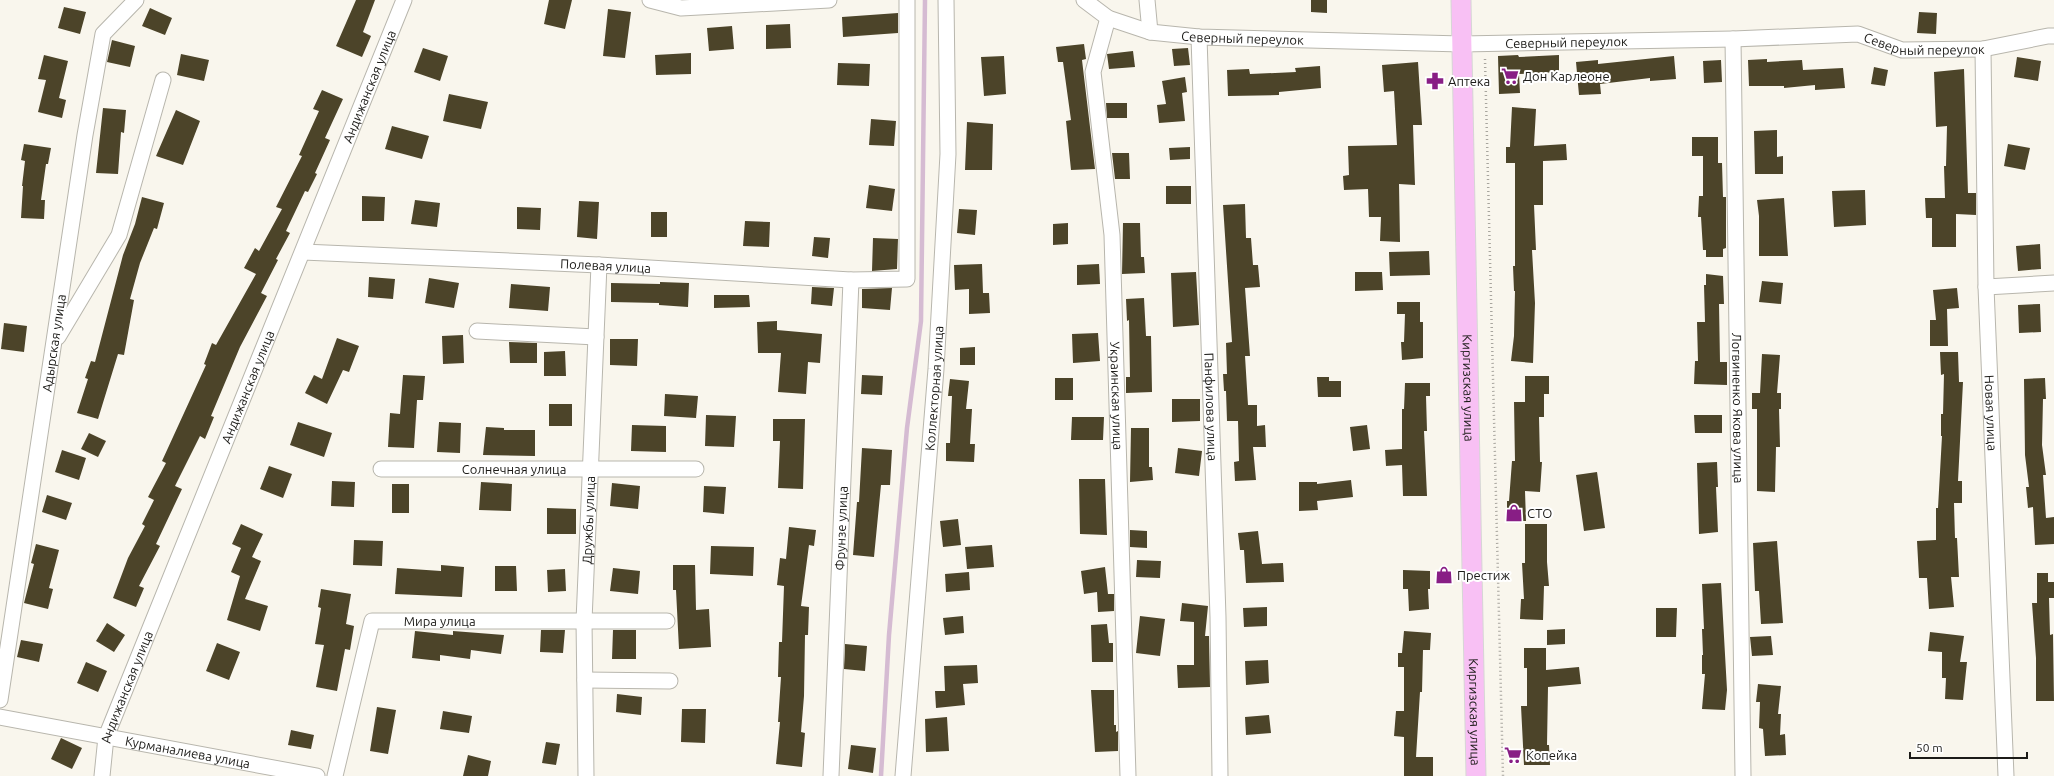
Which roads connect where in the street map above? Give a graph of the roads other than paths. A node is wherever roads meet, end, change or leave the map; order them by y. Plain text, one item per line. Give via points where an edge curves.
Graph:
1 (136, 0) edge
2 (404, 0) edge
3 (650, 0) edge
4 (830, 0) edge
5 (907, 0) edge
6 (946, 0) edge
7 (1084, 0) edge
8 (1147, 0) edge
9 (1461, 0) edge
10 (1108, 18) junction
11 (1150, 32) junction
12 (2054, 36) edge
13 (1200, 37) junction
14 (1733, 39) junction
15 (1462, 44) junction
16 (1982, 49) junction
17 (163, 80) dead end
18 (304, 252) junction
19 (599, 265) junction
20 (851, 280) junction
21 (2054, 283) edge
22 (1986, 287) junction
23 (477, 332) dead end
24 (596, 337) junction
25 (54, 344) junction
26 (590, 468) junction
27 (381, 469) dead end
28 (696, 469) dead end
29 (667, 621) dead end
30 (584, 622) junction
31 (585, 680) junction
32 (670, 681) dead end
33 (0, 700) edge
34 (0, 717) edge
35 (106, 737) junction
36 (102, 776) edge
37 (317, 776) edge
38 (335, 776) edge
39 (586, 776) edge
40 (831, 776) edge
41 (903, 776) edge
42 (1128, 776) edge
43 (1220, 776) edge
44 (1476, 776) edge
45 (1743, 776) edge
46 (2006, 776) edge

1 - 25 street, Адырская улица via 103,34 85,135
2 - 18 street, Андижанская улица
3 - 4 street via 682,8
5 - 20 street, Полевая улица via 907,279
6 - 41 street, Коллекторная улица via 948,154 936,370
7 - 10 street, Северный переулок
8 - 11 street
9 - 15 main road, Киргизская улица
10 - 11 street, Северный переулок
10 - 42 street, Украинская улица via 1093,72 1112,235
11 - 13 street, Северный переулок
12 - 16 street, Северный переулок
13 - 15 street, Северный переулок
13 - 43 street, Панфилова улица via 1218,610
14 - 15 street, Северный переулок
14 - 16 street, Северный переулок via 1858,34 1902,50
14 - 45 street, Логвиненко Якова улица
15 - 44 main road, Киргизская улица
16 - 22 street, Новая улица
17 - 25 street via 120,235
18 - 19 street, Полевая улица
18 - 35 street, Андижанская улица
19 - 20 street, Полевая улица
19 - 24 street, Дружбы улица
20 - 40 street, Фрунзе улица
21 - 22 street
22 - 46 street, Новая улица
23 - 24 street
24 - 26 street, Дружбы улица
25 - 33 street, Адырская улица
26 - 27 street, Солнечная улица
26 - 28 street, Солнечная улица
26 - 30 street, Дружбы улица
29 - 30 street, Мира улица
30 - 31 street, Дружбы улица
30 - 38 street, Мира улица via 372,621
31 - 32 street
31 - 39 street, Дружбы улица
34 - 35 street, Курманалиева улица
35 - 36 street, Андижанская улица
35 - 37 street, Курманалиева улица

